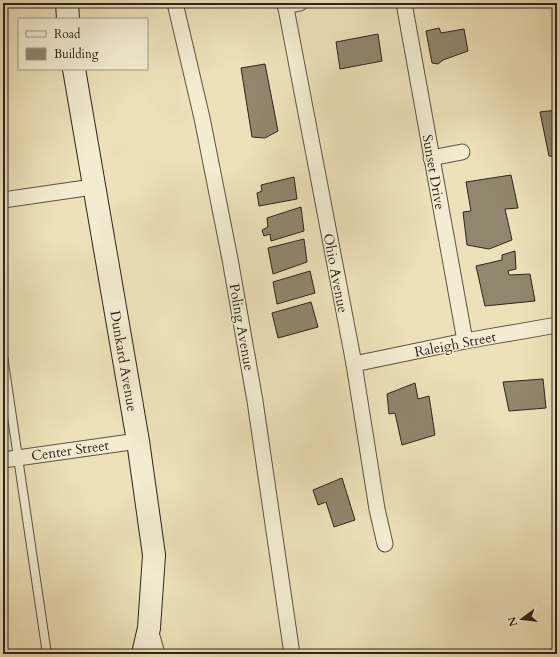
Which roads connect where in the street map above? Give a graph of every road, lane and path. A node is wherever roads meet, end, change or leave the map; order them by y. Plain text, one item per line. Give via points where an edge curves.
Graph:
1 (68, 3) edge
2 (175, 3) edge
3 (300, 3) edge
4 (404, 3) edge
5 (285, 4) edge
6 (68, 18) edge
7 (74, 70) edge
8 (462, 152) dead end
9 (431, 158) junction
10 (93, 187) junction
11 (3, 200) edge
12 (557, 325) edge
13 (465, 341) junction
14 (3, 356) edge
15 (354, 364) junction
16 (138, 441) junction
17 (10, 459) edge
18 (385, 544) dead end
19 (149, 628) junction
20 (47, 654) edge
21 (143, 654) edge
22 (157, 654) edge
23 (292, 654) edge

1 - 6 main road
2 - 23 street, Poling Avenue via 202,118 231,266 255,401
3 - 5 street
4 - 9 street, Sunset Drive
5 - 15 street, Ohio Avenue
7 - 10 main road, Dunkard Avenue
8 - 9 street
9 - 13 street, Sunset Drive
10 - 11 street
10 - 16 main road, Dunkard Avenue
12 - 13 street, Raleigh Street
13 - 15 street, Raleigh Street
14 - 17 lane
15 - 18 street, Ohio Avenue
16 - 17 street, Center Street
16 - 19 main road, Dunkard Avenue via 154,555
17 - 20 lane
19 - 21 main road, Dunkard Avenue
19 - 22 street

